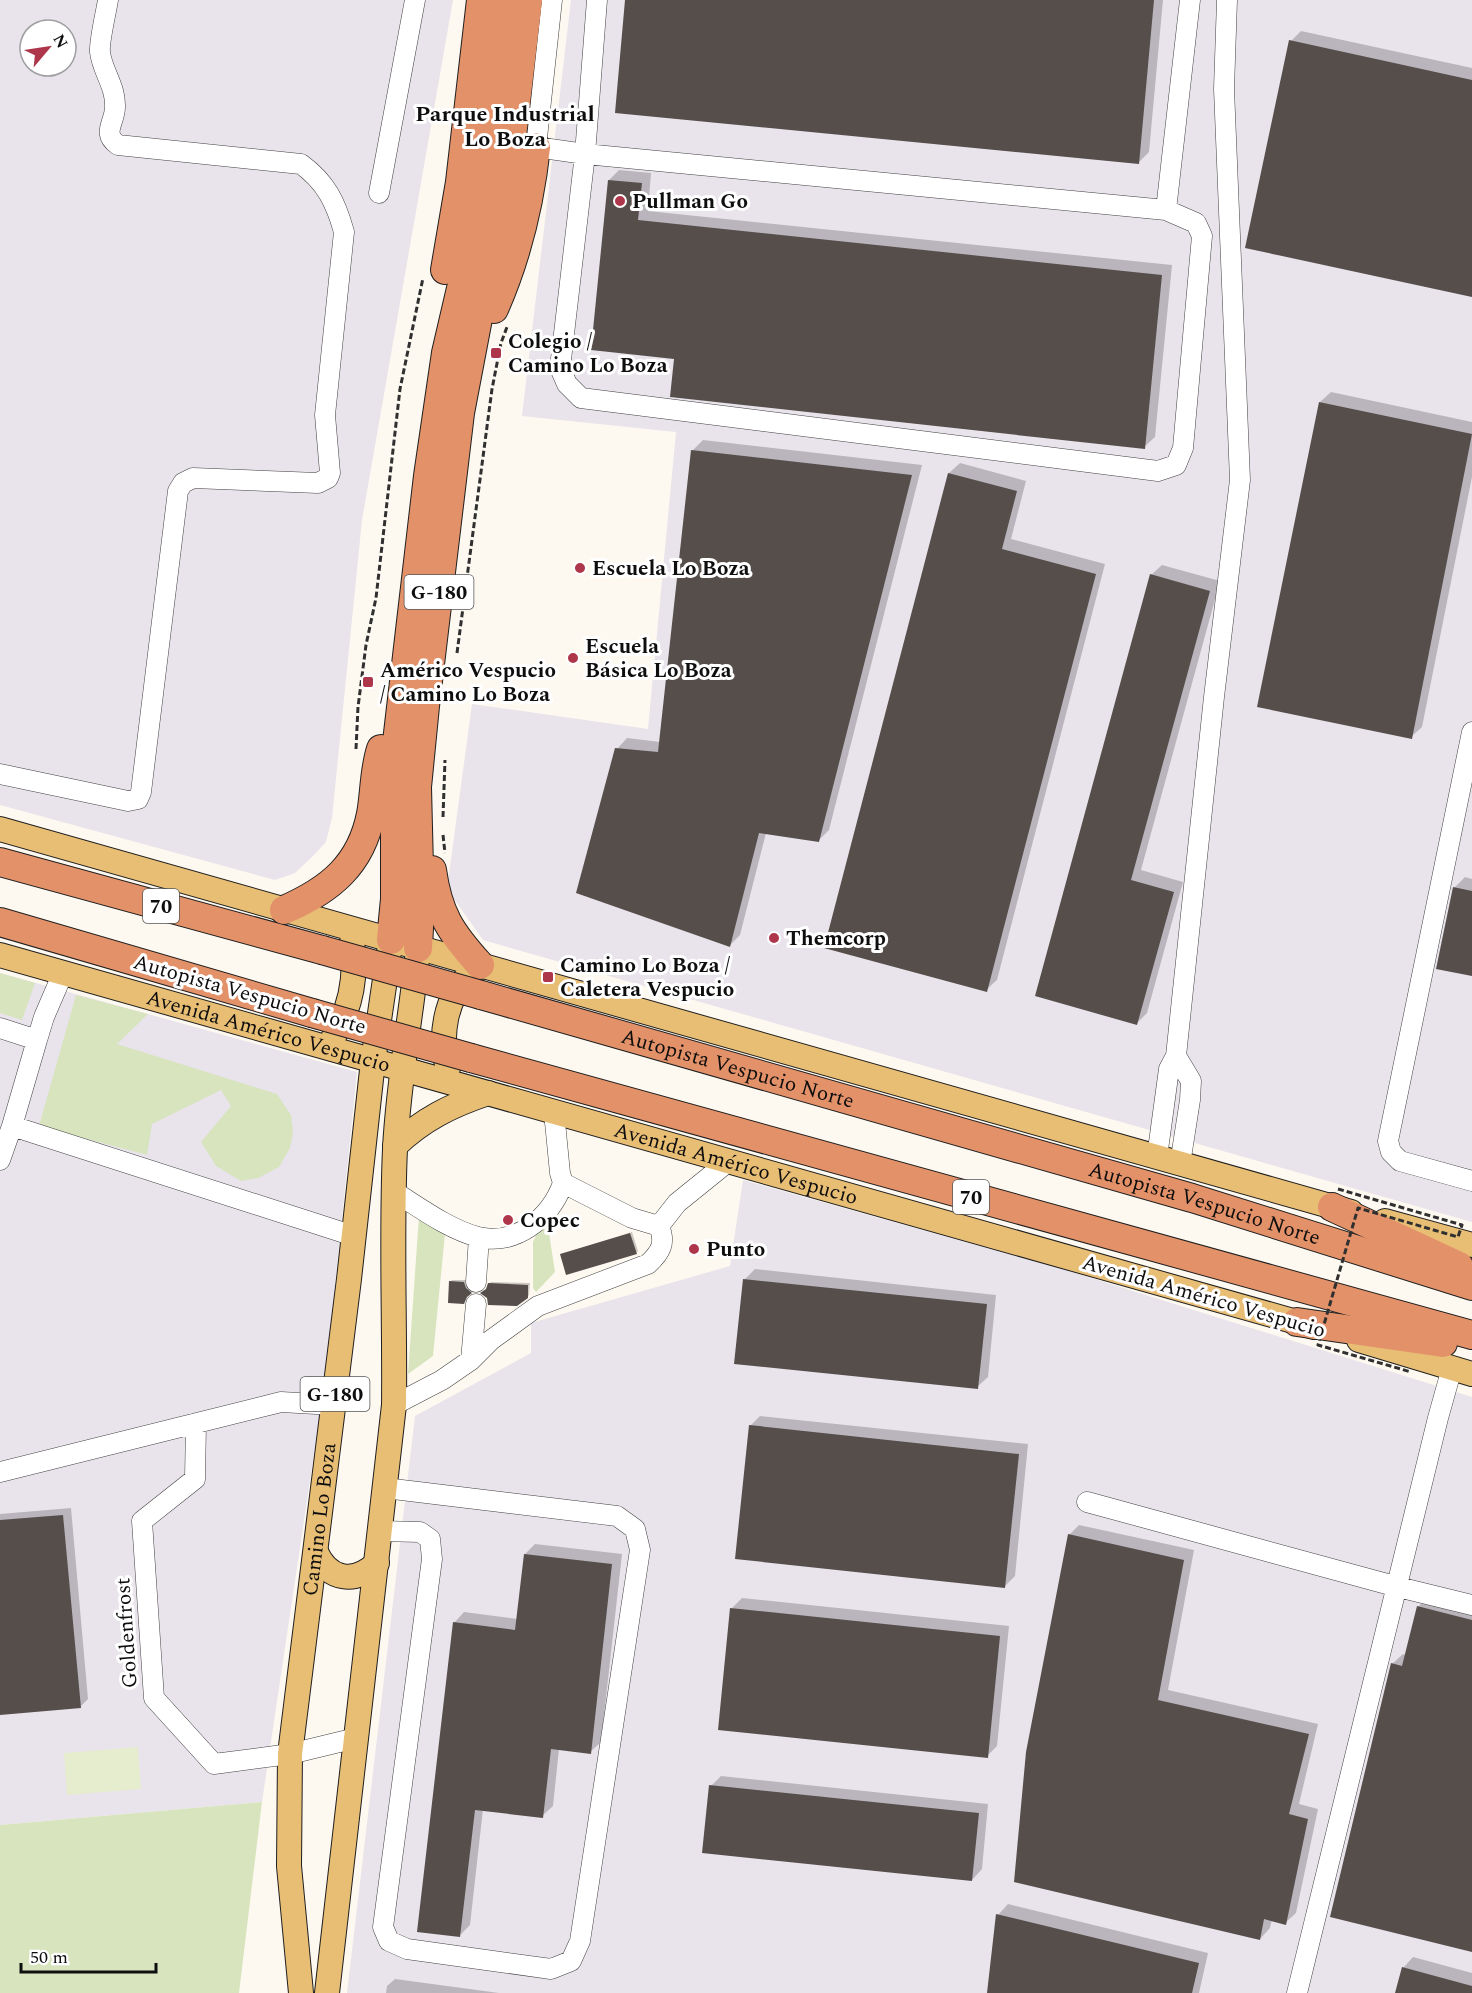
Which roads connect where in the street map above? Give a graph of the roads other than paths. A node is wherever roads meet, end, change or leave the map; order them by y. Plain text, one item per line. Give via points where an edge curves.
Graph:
1 (108, 0) edge
2 (415, 0) edge
3 (481, 0) edge
4 (505, 0) edge
5 (528, 0) edge
6 (552, 0) edge
7 (597, 0) edge
8 (1190, 0) edge
9 (1227, 0) edge
10 (536, 147) junction
11 (585, 154) junction
12 (379, 193) dead end
13 (1166, 210) junction
14 (446, 352) junction
15 (467, 375) junction
16 (401, 707) junction
17 (1472, 732) edge
18 (0, 774) edge
19 (417, 810) junction
20 (0, 829) edge
21 (0, 861) edge
22 (284, 910) junction
23 (0, 922) edge
24 (348, 928) junction
25 (391, 940) junction
26 (418, 948) junction
27 (0, 955) edge
28 (480, 965) junction
29 (63, 973) junction
30 (0, 1028) edge
31 (37, 1040) junction
32 (326, 1047) junction
33 (1176, 1056) junction
34 (373, 1061) junction
35 (404, 1069) junction
36 (453, 1083) junction
37 (488, 1093) junction
38 (554, 1112) junction
39 (12, 1126) junction
40 (395, 1146) junction
41 (1157, 1157) junction
42 (0, 1160) edge
43 (729, 1161) junction
44 (1180, 1164) junction
45 (1472, 1181) edge
46 (563, 1183) junction
47 (393, 1191) junction
48 (1335, 1198) junction
49 (659, 1226) junction
50 (354, 1236) junction
51 (478, 1237) junction
52 (1472, 1245) edge
53 (1472, 1272) edge
54 (476, 1282) dead end
55 (1472, 1286) edge
56 (476, 1304) dead end
57 (1297, 1322) junction
58 (1472, 1335) edge
59 (1472, 1347) edge
60 (471, 1360) junction
61 (1462, 1371) edge
62 (334, 1405) junction
63 (394, 1405) junction
64 (196, 1424) junction
65 (0, 1472) edge
66 (385, 1488) junction
67 (1088, 1502) dead end
68 (380, 1531) junction
69 (316, 1552) junction
70 (377, 1563) junction
71 (1398, 1587) junction
72 (1472, 1605) edge
73 (356, 1738) junction
74 (290, 1754) junction
75 (301, 1993) edge
76 (327, 1993) edge
77 (1297, 1993) edge

1 - 18 street via 100,51 116,108 109,132 111,140 118,145 301,164 316,175 339,213 344,232 325,415 330,473 318,483 193,478 178,491 138,799 128,801
2 - 12 street
3 - 14 highway via 460,182 443,279
4 - 14 highway via 488,147
5 - 15 highway via 512,145
6 - 10 street
7 - 11 street
8 - 13 street
9 - 33 street via 1224,89 1240,480
10 - 11 street
10 - 15 highway via 516,251
11 - 13 street
11 - 13 street via 560,368 567,384 581,398 1158,471 1176,465 1183,448 1202,236 1196,223
14 - 16 highway, G-180
15 - 19 highway, G-180 via 418,766
16 - 22 highway via 378,757 371,813 352,860 320,893
16 - 25 highway, G-180 via 394,759 395,899
17 - 45 street via 1388,1141 1390,1152 1400,1161
19 - 26 highway, G-180
19 - 28 highway via 440,908 448,926
20 - 22 main road
21 - 55 highway, Autopista Vespucio Norte / 70, bridge via 1192,1198
22 - 24 main road
23 - 58 highway, Autopista Vespucio Norte / 70, bridge via 471,1058
24 - 25 main road
24 - 32 main road via 354,959 352,991 342,1021
25 - 26 main road
25 - 34 main road, Camino Lo Boza / G-180
26 - 28 main road
26 - 35 main road, G-180
27 - 29 main road, Avenida Américo Vespucio
28 - 36 main road via 455,992 449,1009 444,1053
28 - 41 main road
29 - 31 street
29 - 32 main road, Avenida Américo Vespucio
30 - 31 street
31 - 39 street
32 - 34 main road, Avenida Américo Vespucio
33 - 41 street via 1169,1069
33 - 44 street via 1191,1081
34 - 35 main road, Avenida Américo Vespucio
34 - 50 main road, Camino Lo Boza / G-180
35 - 36 main road, Avenida Américo Vespucio
35 - 40 main road, G-180
36 - 37 main road, Avenida Américo Vespucio
37 - 38 main road, Avenida Américo Vespucio
37 - 40 main road via 435,1115
38 - 43 main road, Avenida Américo Vespucio
38 - 46 street
39 - 42 street
39 - 50 street
40 - 47 main road, G-180
41 - 44 main road
43 - 49 street via 677,1203
43 - 57 main road, Avenida Américo Vespucio
44 - 48 main road
46 - 49 street via 632,1218
46 - 51 street via 550,1209 529,1228 504,1237
47 - 51 street
47 - 63 main road, G-180
48 - 52 main road
48 - 53 highway
49 - 60 street via 663,1246 648,1264 538,1306 491,1340
50 - 62 main road, Camino Lo Boza / G-180
51 - 54 street
56 - 60 street
57 - 59 highway
57 - 61 main road, Avenida Américo Vespucio
60 - 63 street
61 - 71 street via 1438,1418
62 - 64 street via 281,1402
62 - 69 main road, Camino Lo Boza / G-180
63 - 66 main road, G-180
64 - 65 street
64 - 74 street, Goldenfrost via 195,1479 142,1521 154,1698 214,1764
66 - 68 main road, G-180
66 - 68 street via 617,1516 635,1529 640,1550 580,1941 571,1961 551,1969 407,1949 389,1941 383,1927 432,1559 430,1539 420,1532
67 - 71 street
68 - 70 main road, G-180
69 - 70 main road via 326,1568 344,1576 359,1575
69 - 74 main road, Camino Lo Boza / G-180
70 - 73 main road, G-180
71 - 72 street
71 - 77 street
73 - 74 street
73 - 76 main road, G-180
74 - 75 main road, Camino Lo Boza / G-180 via 289,1866

